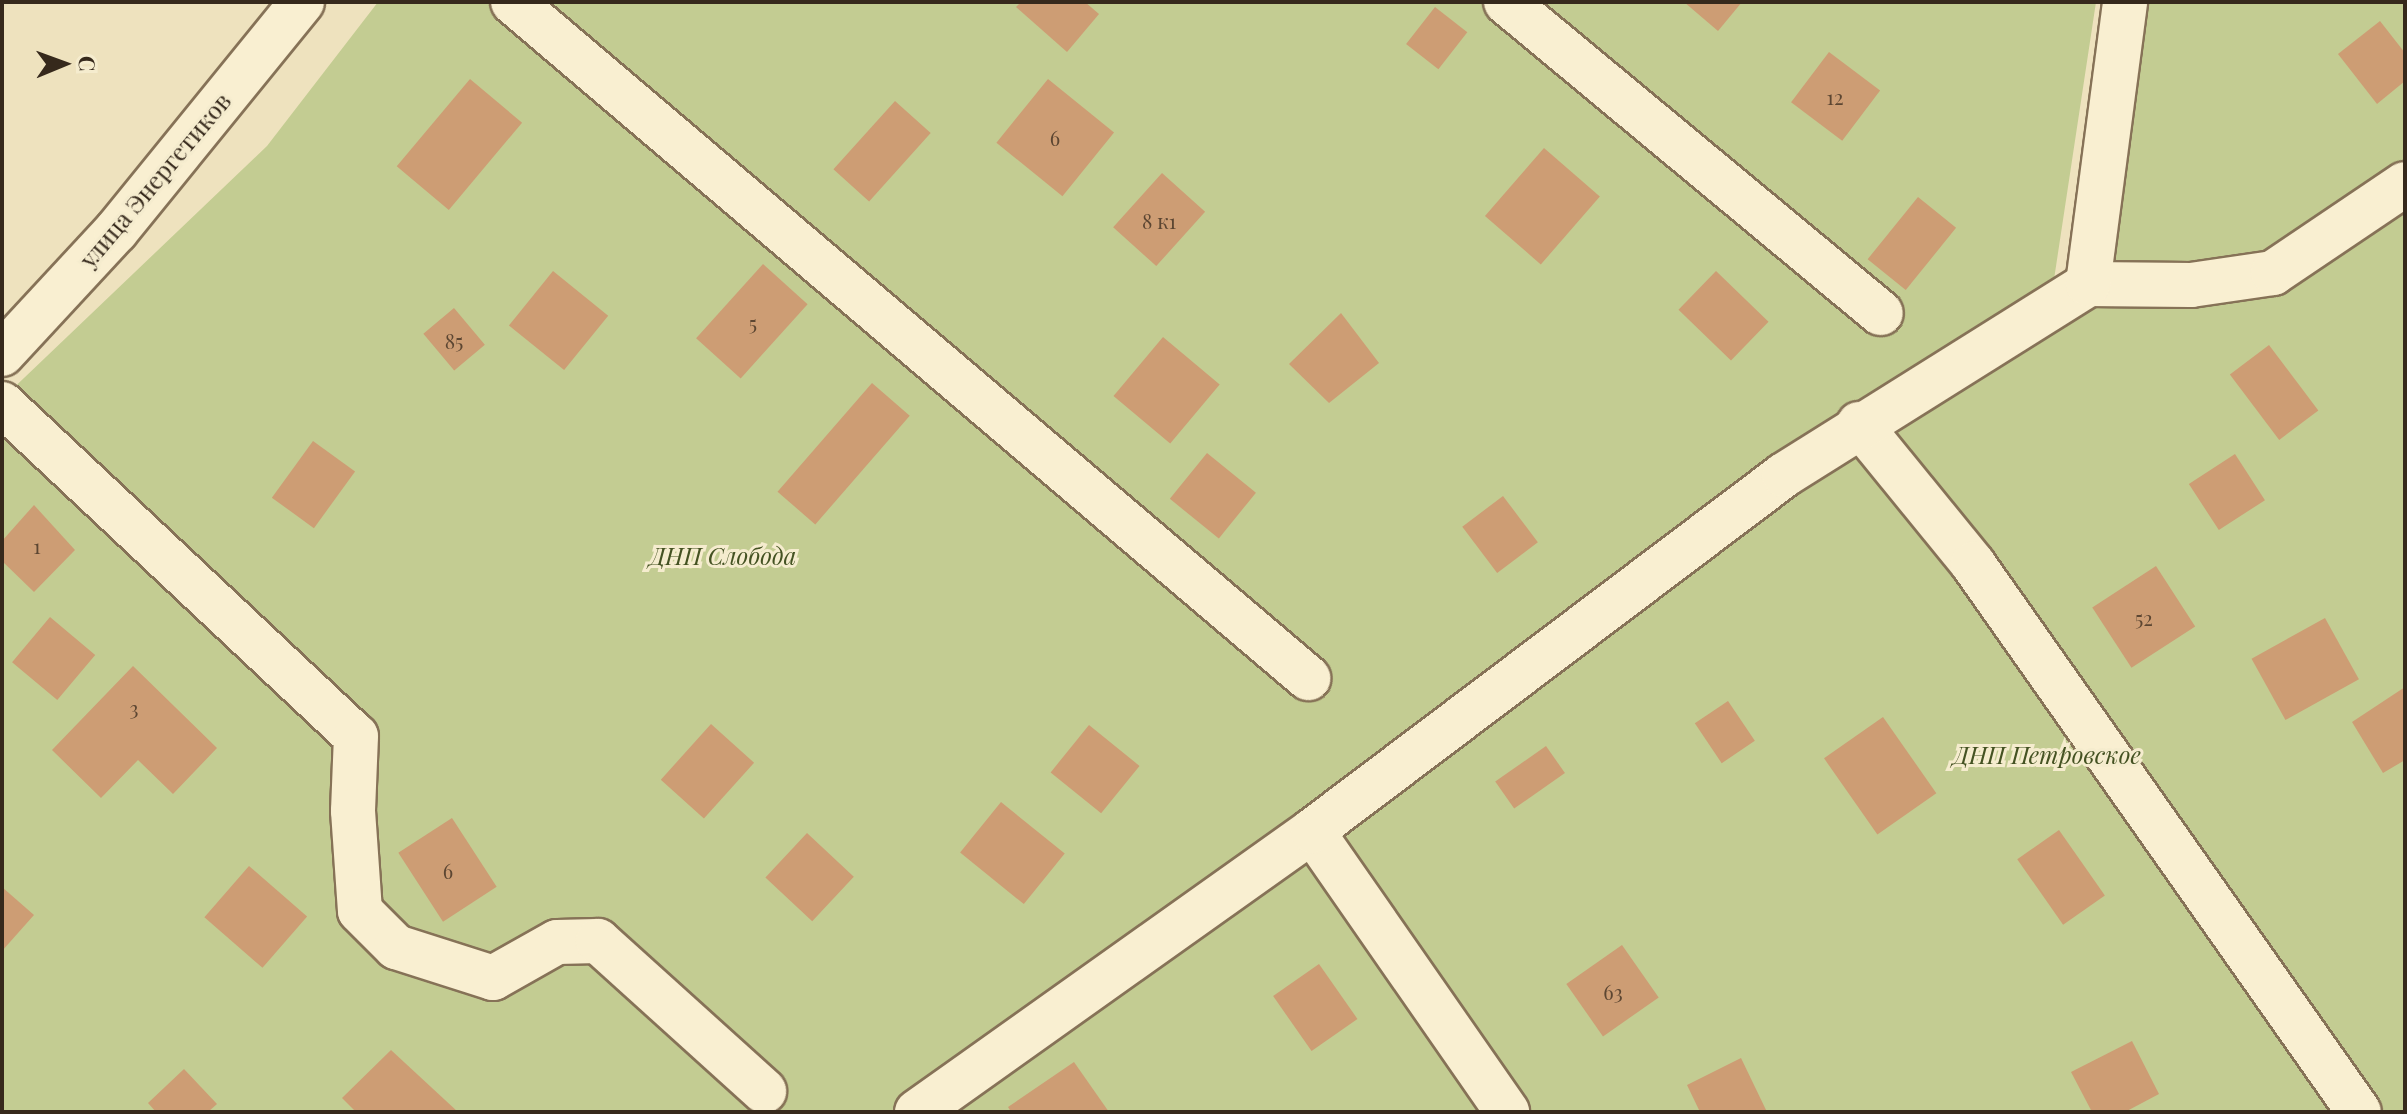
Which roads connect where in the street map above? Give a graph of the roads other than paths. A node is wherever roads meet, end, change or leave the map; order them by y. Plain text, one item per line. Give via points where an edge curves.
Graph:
1 (302, 2) edge
2 (513, 2) edge
3 (1506, 2) edge
4 (2125, 2) edge
5 (2405, 184) edge
6 (2088, 284) junction
7 (1881, 313) dead end
8 (2, 354) edge
9 (2, 404) edge
10 (1859, 424) junction
11 (1308, 678) dead end
12 (1312, 831) junction
13 (764, 1091) dead end
14 (917, 1112) edge
15 (1507, 1112) edge
16 (2359, 1112) edge

1 - 8 street, улица Энергетиков via 116,231
2 - 11 street
3 - 7 street
4 - 6 street
5 - 6 street via 2273,273 2191,285
6 - 10 street
9 - 13 street via 356,736 353,811 360,911 396,947 493,978 557,942 598,941
10 - 12 street
10 - 16 street via 1973,564
12 - 14 street
12 - 15 street

